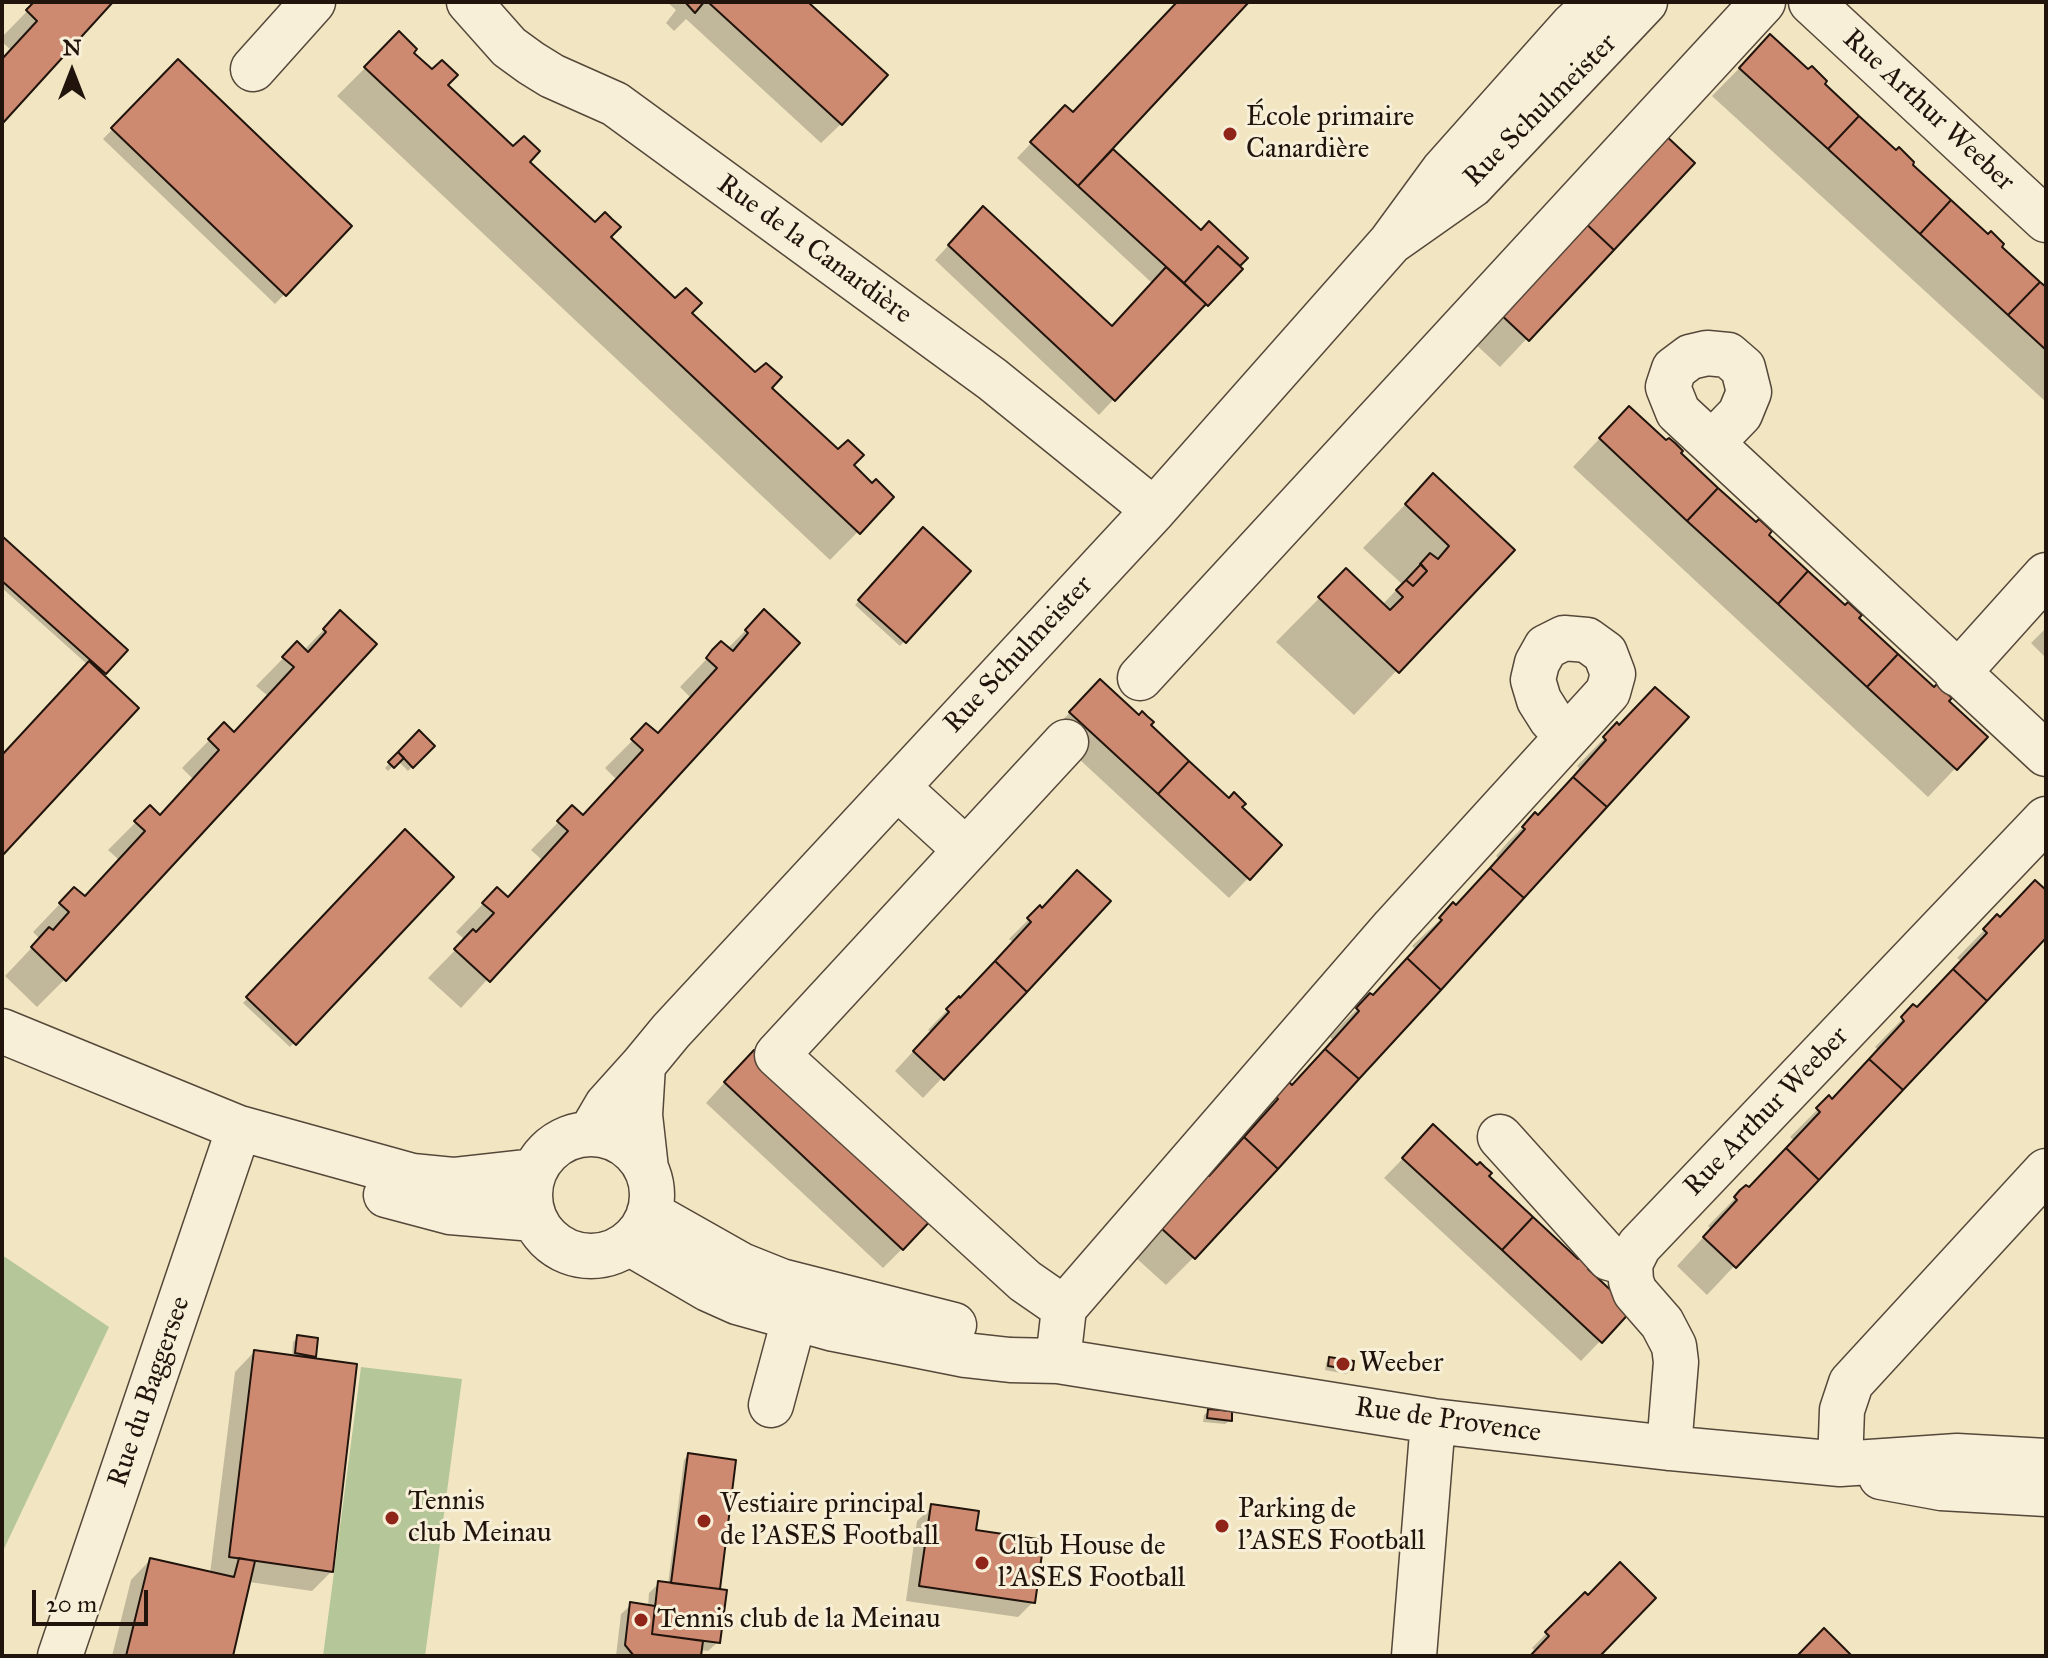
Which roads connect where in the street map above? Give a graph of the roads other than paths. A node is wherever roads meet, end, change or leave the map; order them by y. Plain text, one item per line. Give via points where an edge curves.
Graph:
1 (313, 2) edge
2 (469, 2) edge
3 (1598, 2) edge
4 (1645, 2) edge
5 (1763, 2) edge
6 (1811, 2) edge
7 (253, 69) dead end
8 (2040, 203) edge
9 (1391, 242) junction
10 (1712, 443) dead end
11 (1154, 510) junction
12 (2046, 575) edge
13 (1957, 674) junction
14 (1140, 678) dead end
15 (1567, 737) dead end
16 (1066, 742) dead end
17 (2046, 754) edge
18 (897, 787) junction
19 (2046, 819) edge
20 (966, 850) junction
21 (2, 1031) edge
22 (643, 1065) junction
23 (239, 1128) junction
24 (590, 1134) junction
25 (1500, 1137) dead end
26 (646, 1169) junction
27 (534, 1171) junction
28 (2046, 1171) edge
29 (534, 1219) junction
30 (639, 1228) junction
31 (1630, 1264) junction
32 (1064, 1308) junction
33 (789, 1338) dead end
34 (1058, 1361) junction
35 (771, 1405) dead end
36 (1433, 1421) junction
37 (1669, 1448) junction
38 (2046, 1461) edge
39 (1840, 1464) junction
40 (2046, 1494) edge
41 (60, 1656) edge
42 (1414, 1656) edge

1 - 7 street
2 - 11 street, Rue de la Canardière via 509,47 552,76 615,104 992,379
3 - 9 street, Rue Schulmeister via 1443,171
4 - 9 street, Rue Schulmeister via 1472,185
5 - 14 street
6 - 8 street, Rue Arthur Weeber
9 - 11 street, Rue Schulmeister
10 - 13 street
11 - 18 street, Rue Schulmeister
12 - 13 street
13 - 17 street
15 - 32 street via 1394,927
16 - 20 street
18 - 20 street
18 - 22 street, Rue Schulmeister
19 - 31 street, Rue Arthur Weeber via 1665,1218
20 - 32 street via 777,1055 1025,1281
21 - 23 street
22 - 24 street, Rue Schulmeister via 607,1105
22 - 26 street via 640,1115
23 - 27 street via 412,1176 453,1180
23 - 29 street via 276,1154 342,1182 450,1212
23 - 41 street, Rue du Baggersee
24 - 26 street via 623,1143
24 - 27 street via 557,1145
25 - 31 street via 1609,1258
26 - 30 street via 652,1198
27 - 29 street
28 - 39 street via 1851,1383 1842,1410
29 - 30 street via 544,1235 576,1255 612,1252
30 - 34 street, Rue de Provence via 708,1289 737,1302 965,1355
31 - 37 street via 1635,1292 1674,1346
32 - 34 street
33 - 35 street
34 - 36 street, Rue de Provence
36 - 37 street, Rue de Provence
36 - 42 street via 1406,1544
37 - 39 street, Rue de Provence
38 - 39 street, Rue de Provence via 1957,1456
39 - 40 street, Rue de Provence via 1941,1488

